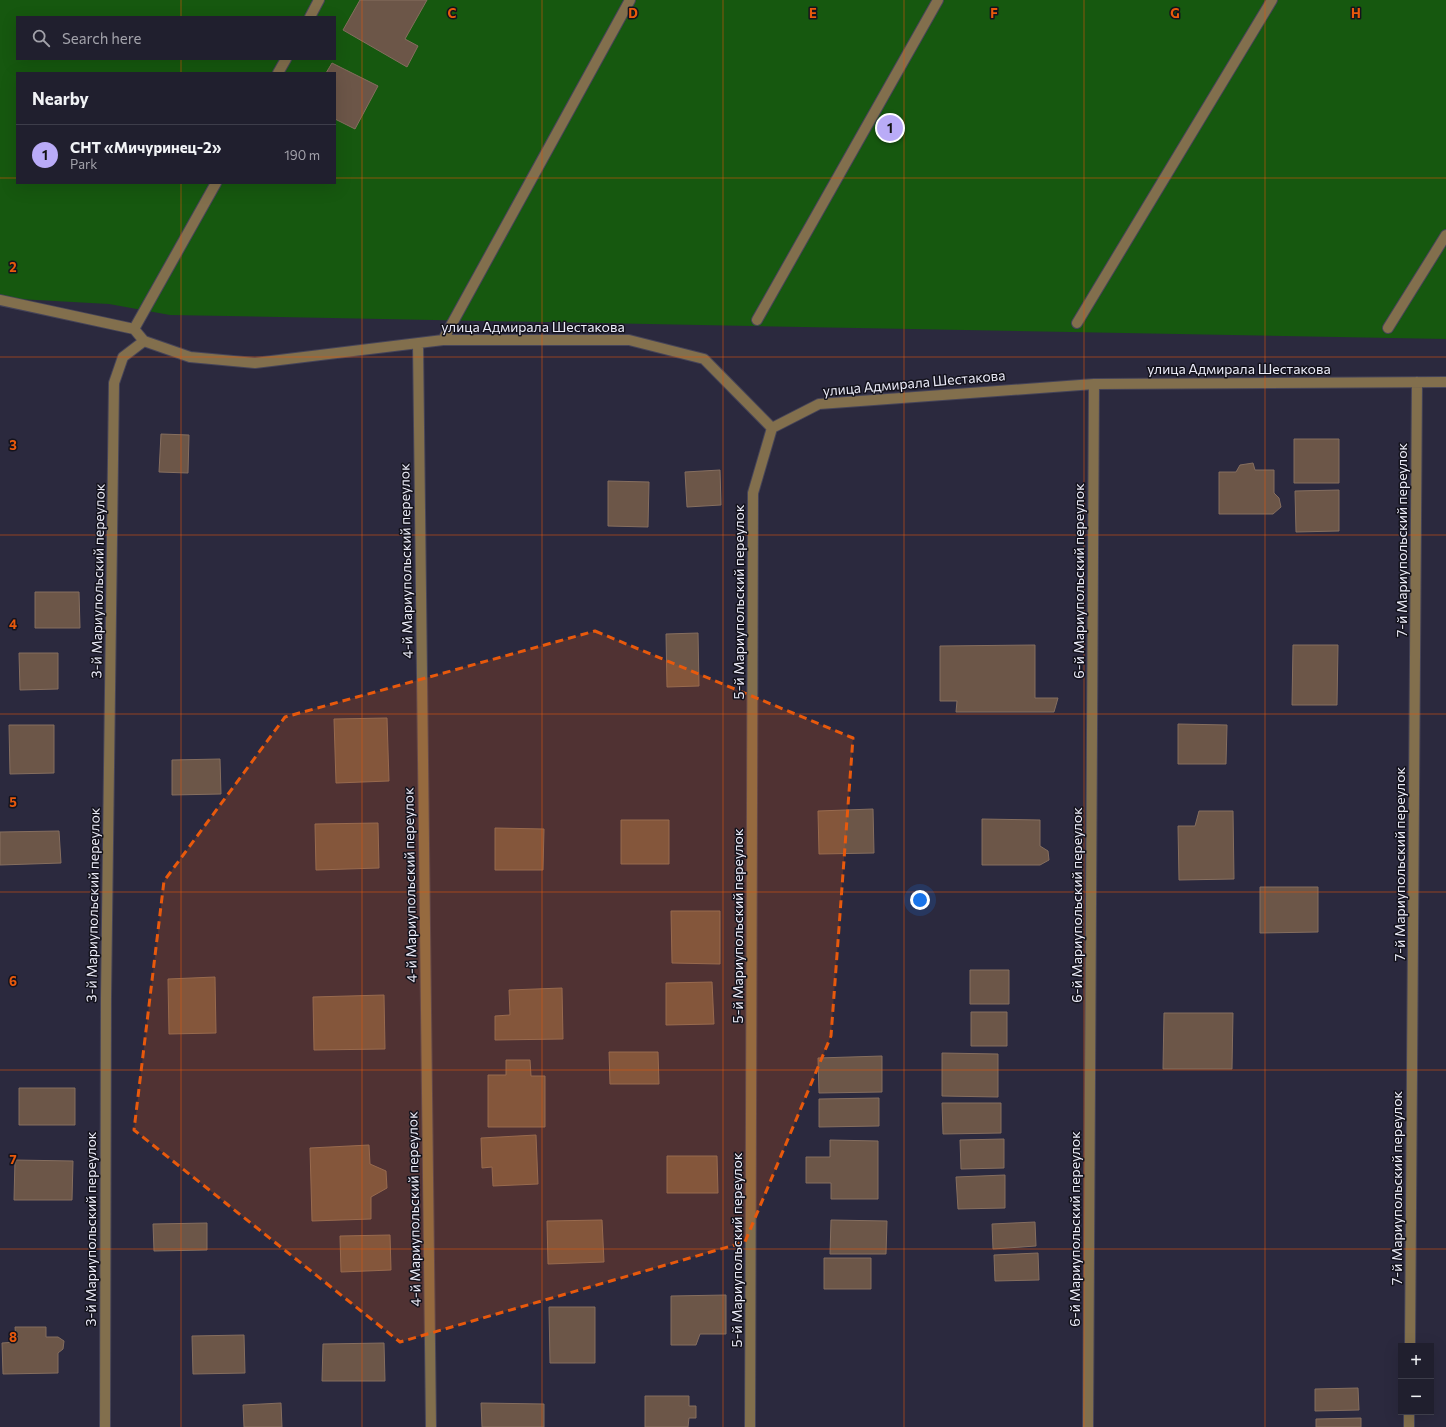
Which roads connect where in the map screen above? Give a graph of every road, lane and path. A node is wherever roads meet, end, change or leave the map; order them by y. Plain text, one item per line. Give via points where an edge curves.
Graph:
1 (319, 0) edge
2 (630, 0) edge
3 (938, 0) edge
4 (1272, 0) edge
5 (311, 16) edge
6 (285, 60) edge
7 (279, 72) edge
8 (215, 184) edge
9 (1446, 235) edge
10 (0, 300) edge
11 (757, 320) dead end
12 (1077, 323) dead end
13 (1388, 328) dead end
14 (134, 329) junction
15 (443, 340) junction
16 (144, 341) junction
17 (418, 344) junction
18 (1417, 382) junction
19 (1446, 382) edge
20 (1094, 384) junction
21 (772, 428) junction
22 (1410, 1343) edge
23 (1410, 1415) edge
24 (105, 1427) edge
25 (431, 1427) edge
26 (750, 1427) edge
27 (1088, 1427) edge
28 (1409, 1427) edge

1 - 5 street
2 - 15 street
3 - 11 street
4 - 12 street
6 - 7 street
8 - 14 street
9 - 13 street
10 - 14 street
14 - 16 street
15 - 17 street, улица Адмирала Шестакова
15 - 21 street, улица Адмирала Шестакова via 629,340 704,359
16 - 17 street, улица Адмирала Шестакова via 190,357 255,363
16 - 24 street, 3-й Мариупольский переулок via 123,357 114,383 106,998
17 - 25 street, 4-й Мариупольский переулок
18 - 19 street, улица Адмирала Шестакова
18 - 20 street, улица Адмирала Шестакова
18 - 22 street, 7-й Мариупольский переулок
20 - 21 street, улица Адмирала Шестакова via 819,404
20 - 27 street, 6-й Мариупольский переулок
21 - 26 street, 5-й Мариупольский переулок via 753,492
23 - 28 street

